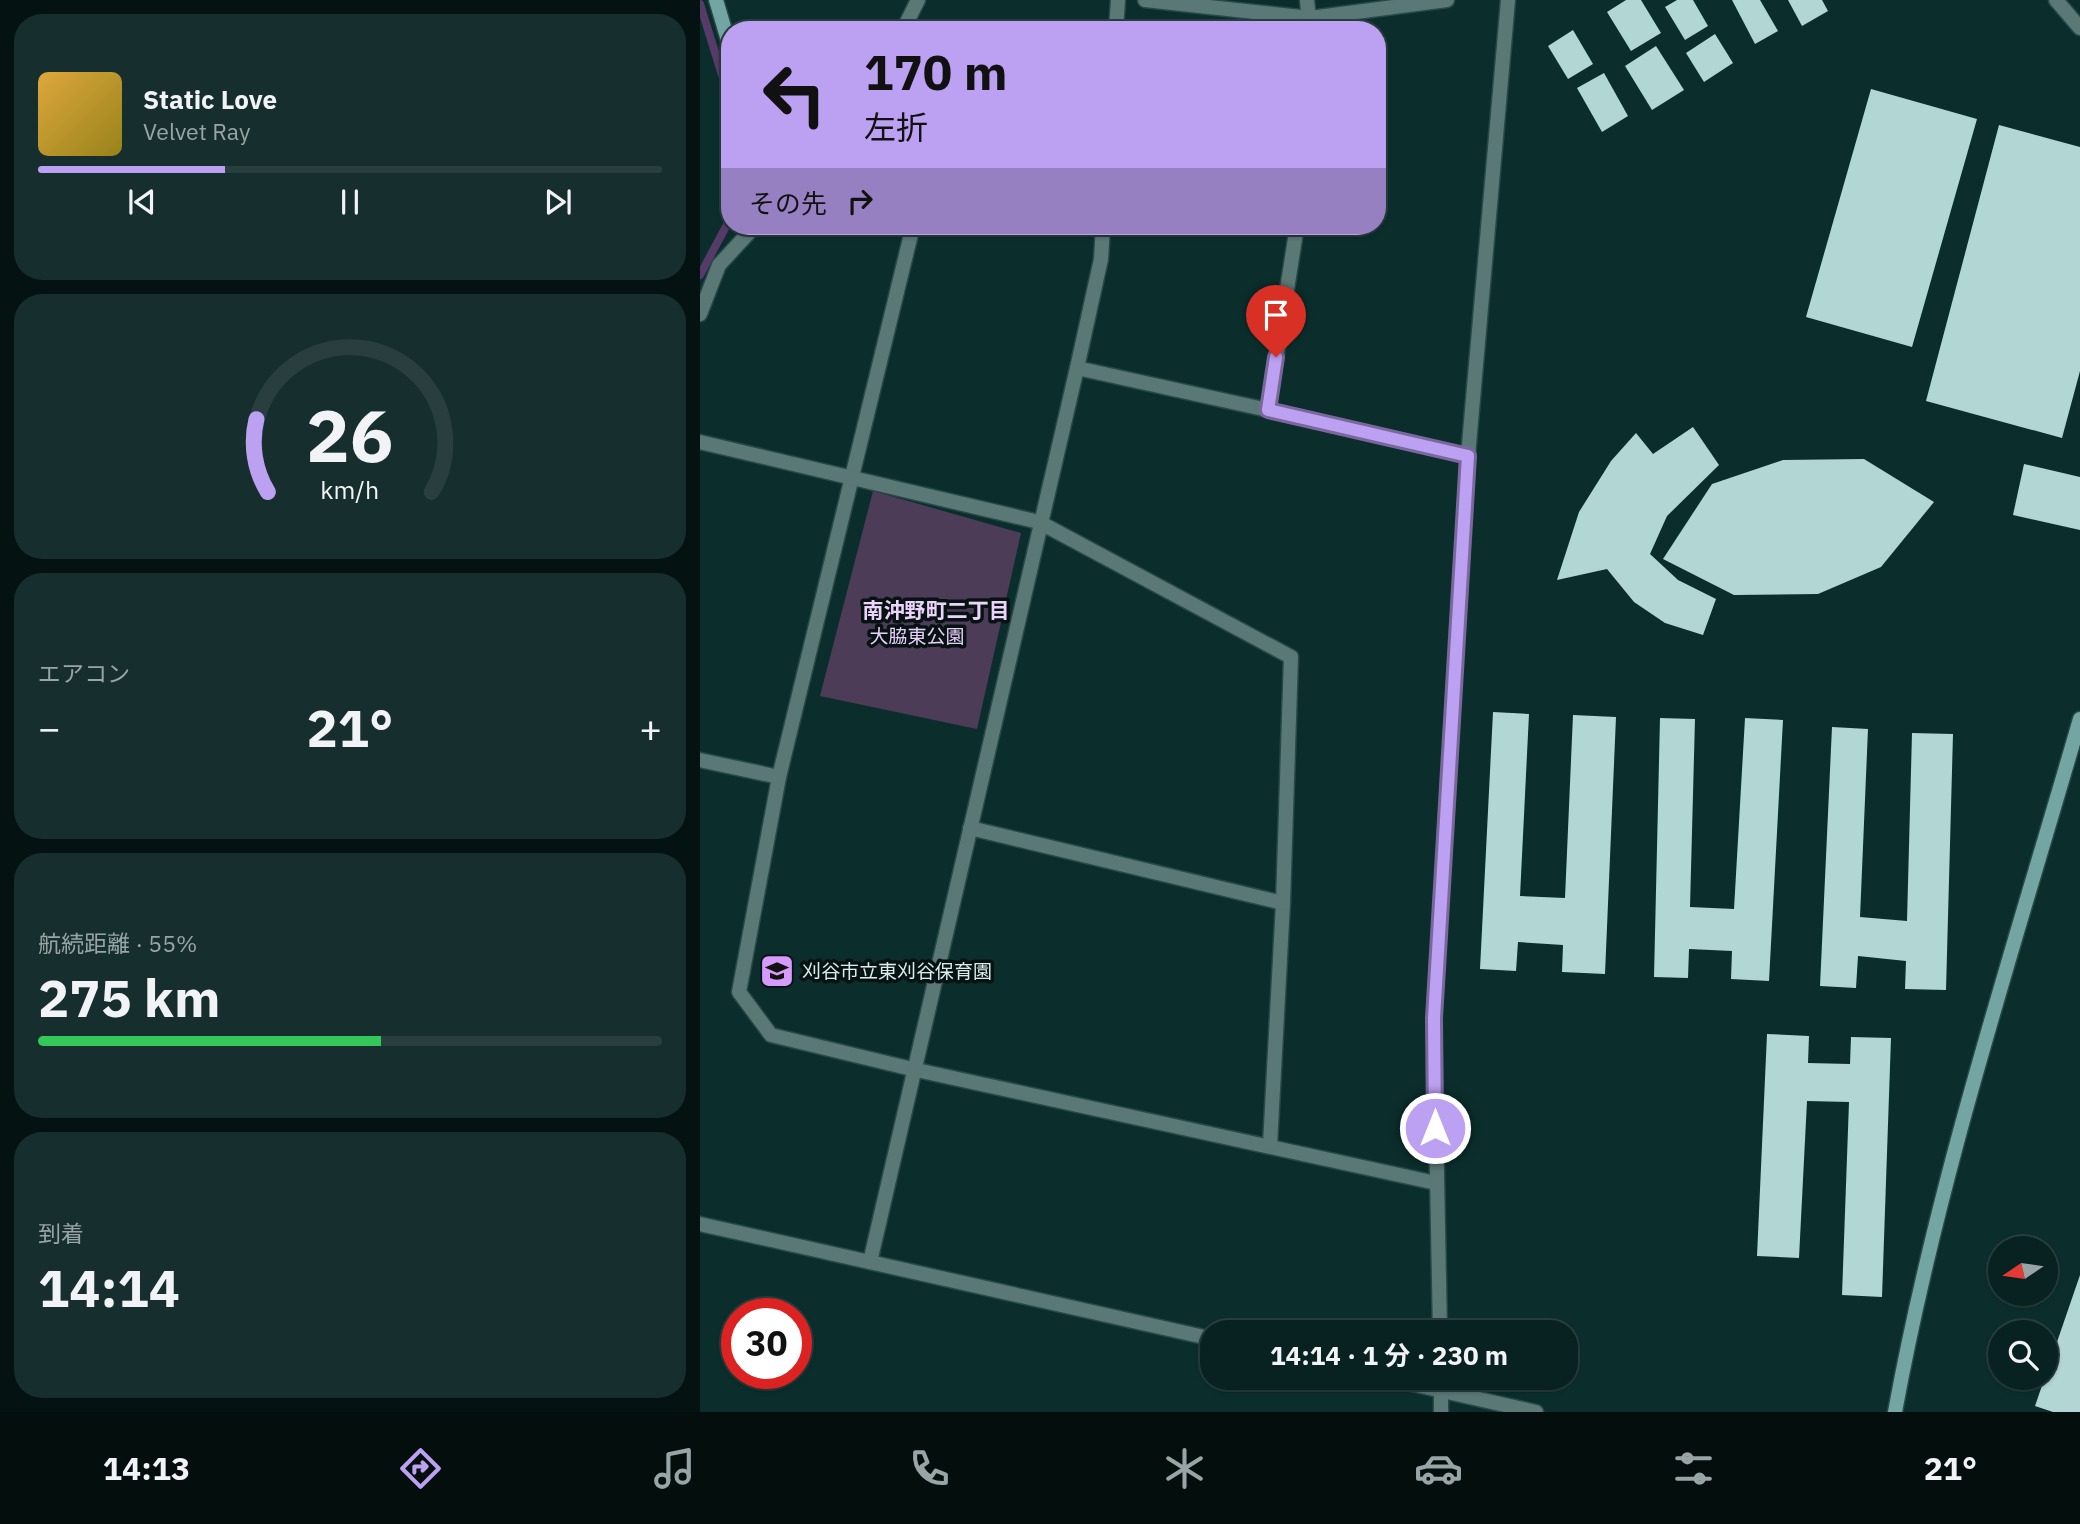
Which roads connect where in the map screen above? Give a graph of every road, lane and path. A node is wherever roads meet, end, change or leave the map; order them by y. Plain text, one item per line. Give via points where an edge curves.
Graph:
1 (716, 0) edge
2 (918, 0) edge
3 (1118, 0) edge
4 (1145, 0) edge
5 (1307, 0) edge
6 (1447, 0) edge
7 (1508, 0) edge
8 (2056, 0) edge
9 (722, 21) edge
10 (908, 21) edge
11 (1117, 21) edge
12 (1289, 21) edge
13 (1310, 21) edge
14 (1327, 21) edge
15 (2080, 27) edge
16 (747, 235) edge
17 (911, 235) edge
18 (1102, 235) edge
19 (1296, 235) edge
20 (700, 314) edge
21 (1077, 368) junction
22 (1268, 410) junction
23 (700, 442) edge
24 (1468, 456) junction
25 (851, 479) junction
26 (1039, 522) junction
27 (2080, 719) edge
28 (700, 760) edge
29 (779, 777) junction
30 (970, 828) junction
31 (1283, 903) junction
32 (912, 1069) junction
33 (1270, 1145) junction
34 (1436, 1183) junction
35 (700, 1224) edge
36 (870, 1262) junction
37 (1440, 1320) edge
38 (1200, 1336) edge
39 (1441, 1390) edge
40 (1461, 1390) edge
41 (1441, 1412) edge
42 (1536, 1412) edge
43 (1895, 1412) edge

1 - 9 street
2 - 10 street
3 - 11 street
4 - 12 street
5 - 13 street
6 - 14 street
7 - 24 street
8 - 15 street
16 - 20 street via 719,265
17 - 25 street
18 - 21 street
19 - 22 street
21 - 22 street
21 - 26 street
22 - 24 street
23 - 25 street
24 - 34 street via 1434,1018
25 - 26 street
25 - 29 street
26 - 30 street
26 - 31 street via 1291,657
27 - 43 street via 1916,1302
28 - 29 street
29 - 32 street via 739,992 771,1035
30 - 31 street
30 - 32 street
31 - 33 street
32 - 33 street
32 - 36 street
33 - 34 street
34 - 37 street
35 - 36 street
36 - 38 street
39 - 41 street
40 - 42 street

